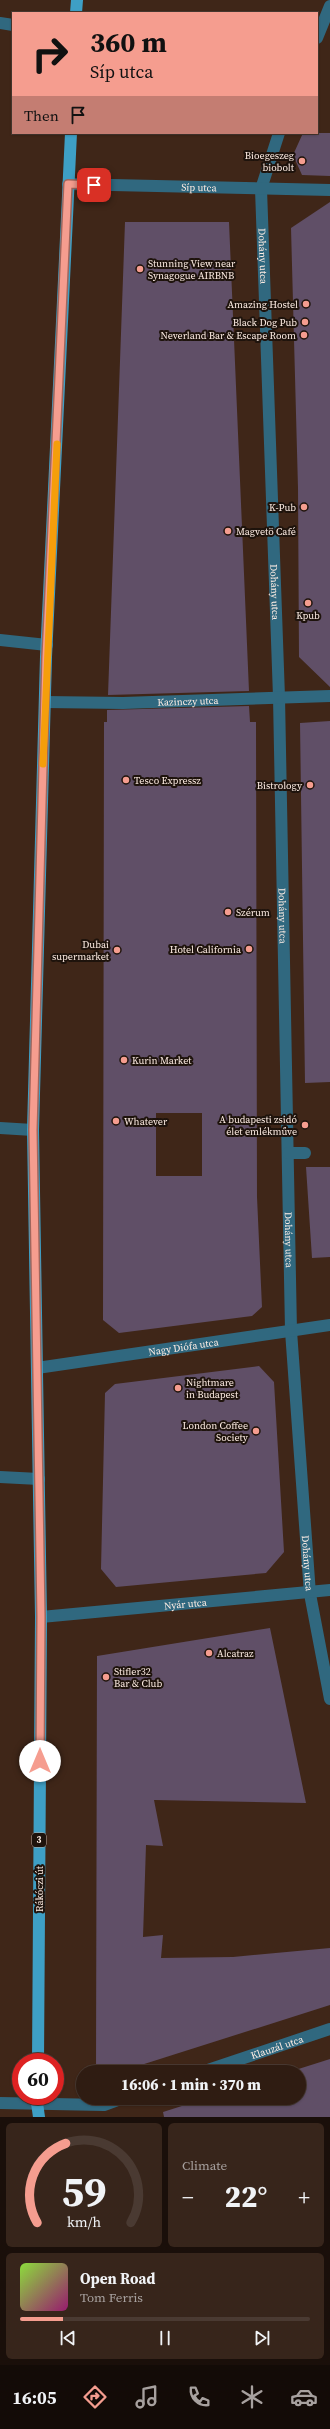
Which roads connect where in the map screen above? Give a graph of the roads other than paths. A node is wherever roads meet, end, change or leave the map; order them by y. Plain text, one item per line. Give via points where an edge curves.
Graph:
1 (77, 0) edge
2 (330, 6) edge
3 (76, 12) edge
4 (0, 23) edge
5 (12, 25) edge
6 (318, 36) edge
7 (71, 134) edge
8 (279, 134) edge
9 (68, 184) junction
10 (261, 189) junction
11 (330, 190) edge
12 (0, 640) edge
13 (47, 645) junction
14 (330, 696) edge
15 (278, 697) junction
16 (45, 702) junction
17 (0, 1128) edge
18 (33, 1130) junction
19 (288, 1153) junction
20 (305, 1153) dead end
21 (330, 1325) edge
22 (291, 1330) junction
23 (37, 1368) junction
24 (0, 1477) edge
25 (39, 1479) junction
26 (330, 1590) edge
27 (310, 1594) junction
28 (41, 1617) junction
29 (330, 1699) edge
30 (330, 2029) edge
31 (38, 2053) edge
32 (223, 2065) edge
33 (12, 2102) edge
34 (64, 2102) edge
35 (76, 2102) edge
36 (0, 2103) edge
37 (35, 2105) edge
38 (37, 2105) edge
39 (31, 2117) edge
40 (39, 2117) edge

1 - 3 main road
2 - 6 street
4 - 5 street
7 - 9 main road, Rákóczi út / 3
8 - 10 street, Dohány utca
9 - 10 street, Síp utca
9 - 13 main road, Rákóczi út / 3
10 - 11 street, Síp utca
10 - 15 street, Dohány utca
12 - 13 street
13 - 16 main road, Rákóczi út / 3
14 - 15 street, Kazinczy utca
15 - 16 street, Kazinczy utca via 123,703
15 - 19 street, Dohány utca
16 - 18 main road, Rákóczi út / 3
17 - 18 street
18 - 23 main road, Rákóczi út / 3
19 - 20 street
19 - 22 street, Dohány utca
21 - 22 street, Nagy Diófa utca
22 - 23 street, Nagy Diófa utca
22 - 27 street, Dohány utca
23 - 25 main road, Rákóczi út / 3
24 - 25 street
25 - 28 main road, Rákóczi út / 3
26 - 27 street, Nyár utca
27 - 28 street, Nyár utca
27 - 29 street, Dohány utca
28 - 31 main road, Rákóczi út / 3
30 - 32 street, Klauzál utca
33 - 36 street
34 - 35 street
37 - 39 main road
38 - 40 main road

